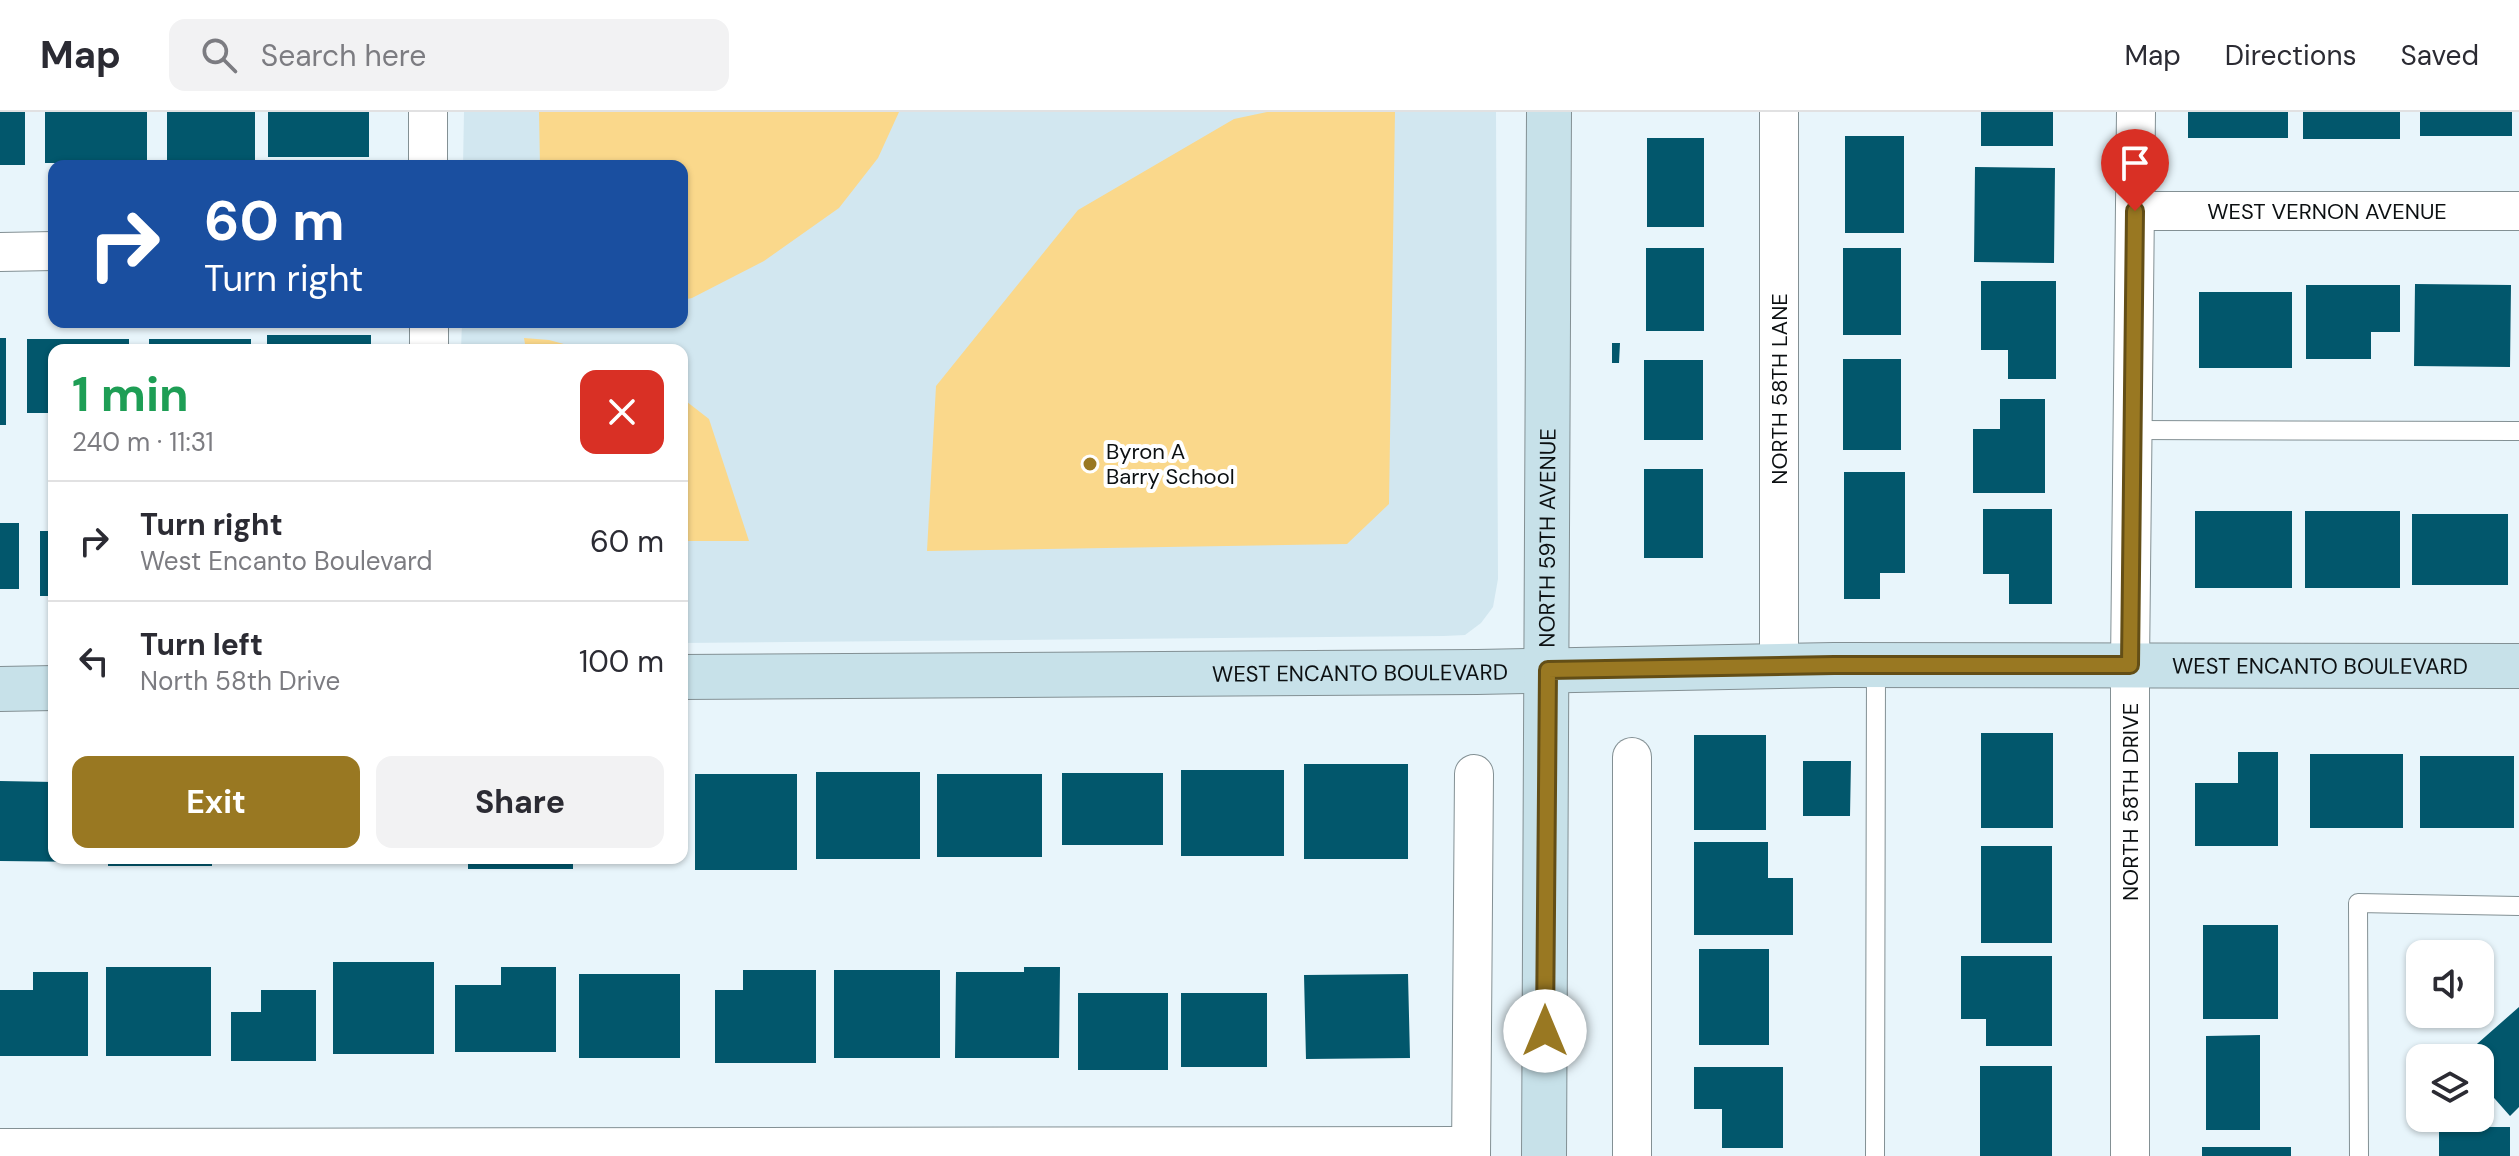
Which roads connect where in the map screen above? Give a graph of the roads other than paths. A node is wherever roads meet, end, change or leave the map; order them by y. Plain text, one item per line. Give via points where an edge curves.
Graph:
1 (428, 112) edge
2 (1549, 112) edge
3 (1779, 112) edge
4 (2136, 112) edge
5 (428, 160) edge
6 (2135, 211) junction
7 (2519, 211) edge
8 (48, 251) edge
9 (0, 252) edge
10 (2132, 430) junction
11 (2519, 431) edge
12 (1876, 665) junction
13 (2130, 665) junction
14 (1779, 666) junction
15 (2519, 666) edge
16 (1548, 670) junction
17 (688, 677) edge
18 (48, 688) edge
19 (0, 689) edge
20 (1632, 757) dead end
21 (1474, 774) dead end
22 (2519, 906) edge
23 (0, 1148) edge
24 (1471, 1151) edge
25 (238, 1152) edge
26 (1544, 1156) edge
27 (1632, 1156) edge
28 (1875, 1156) edge
29 (2130, 1156) edge
30 (2359, 1156) edge

1 - 5 street
2 - 16 street, NORTH 59TH AVENUE
3 - 14 street, NORTH 58TH LANE
4 - 6 street, NORTH 58TH DRIVE
6 - 7 street, WEST VERNON AVENUE
6 - 10 street, NORTH 58TH DRIVE
8 - 9 street
10 - 11 lane
10 - 13 street, NORTH 58TH DRIVE
12 - 13 street, WEST ENCANTO BOULEVARD
12 - 14 street, WEST ENCANTO BOULEVARD
12 - 28 lane
13 - 15 street, WEST ENCANTO BOULEVARD
13 - 29 street, NORTH 58TH DRIVE
14 - 16 street, WEST ENCANTO BOULEVARD
16 - 17 street, WEST ENCANTO BOULEVARD
16 - 26 street, NORTH 59TH AVENUE
18 - 19 street
20 - 27 street
21 - 24 street
22 - 30 lane via 2358,903
23 - 25 street
24 - 25 street

